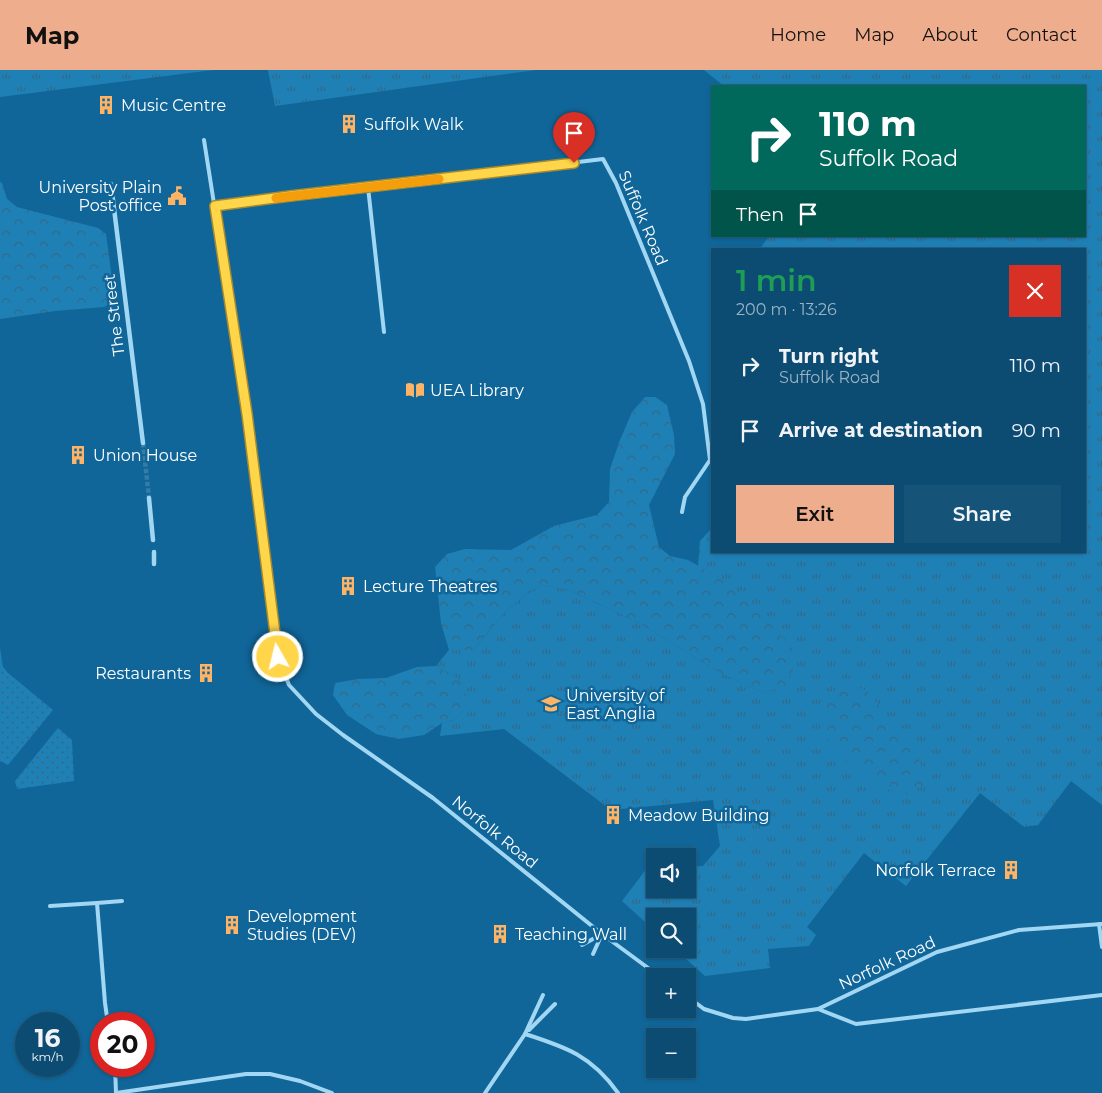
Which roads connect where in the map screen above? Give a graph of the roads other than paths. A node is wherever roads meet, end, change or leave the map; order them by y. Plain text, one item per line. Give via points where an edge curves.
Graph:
1 (204, 140) dead end
2 (111, 184) dead end
3 (368, 187) junction
4 (215, 206) junction
5 (384, 332) dead end
6 (143, 443) tunnel mouth
7 (149, 498) tunnel mouth
8 (682, 512) dead end
9 (153, 540) dead end
10 (154, 552) dead end
11 (154, 564) dead end
12 (122, 901) dead end
13 (97, 903) junction
14 (50, 906) dead end
15 (1100, 924) edge
16 (602, 934) junction
17 (582, 945) dead end
18 (1102, 947) edge
19 (594, 954) dead end
20 (648, 968) edge
21 (543, 995) dead end
22 (1102, 995) edge
23 (555, 1004) dead end
24 (696, 1004) edge
25 (818, 1009) junction
26 (106, 1012) edge
27 (525, 1034) junction
28 (115, 1077) edge
29 (116, 1093) edge
30 (332, 1093) edge
31 (485, 1093) edge
32 (618, 1093) edge

1 - 4 lane
2 - 6 street, The Street
3 - 4 lane, Suffolk Road
3 - 5 lane
3 - 8 lane, Suffolk Road via 603,159 616,183 689,361 702,404 710,460 686,497
4 - 16 lane, Norfolk Road via 247,414 278,657 289,685 343,735 433,798
7 - 9 street
10 - 11 street
12 - 13 lane
13 - 14 lane
13 - 26 lane
15 - 18 lane
15 - 25 lane, Norfolk Road via 1019,930 937,952
16 - 17 lane
16 - 19 lane
16 - 20 lane, Norfolk Road
21 - 27 lane
22 - 25 lane via 856,1024
23 - 27 lane
24 - 25 lane, Norfolk Road via 704,1010 746,1020
27 - 31 lane
27 - 32 lane via 560,1045 593,1064
28 - 29 lane
29 - 30 lane via 246,1074 270,1074

